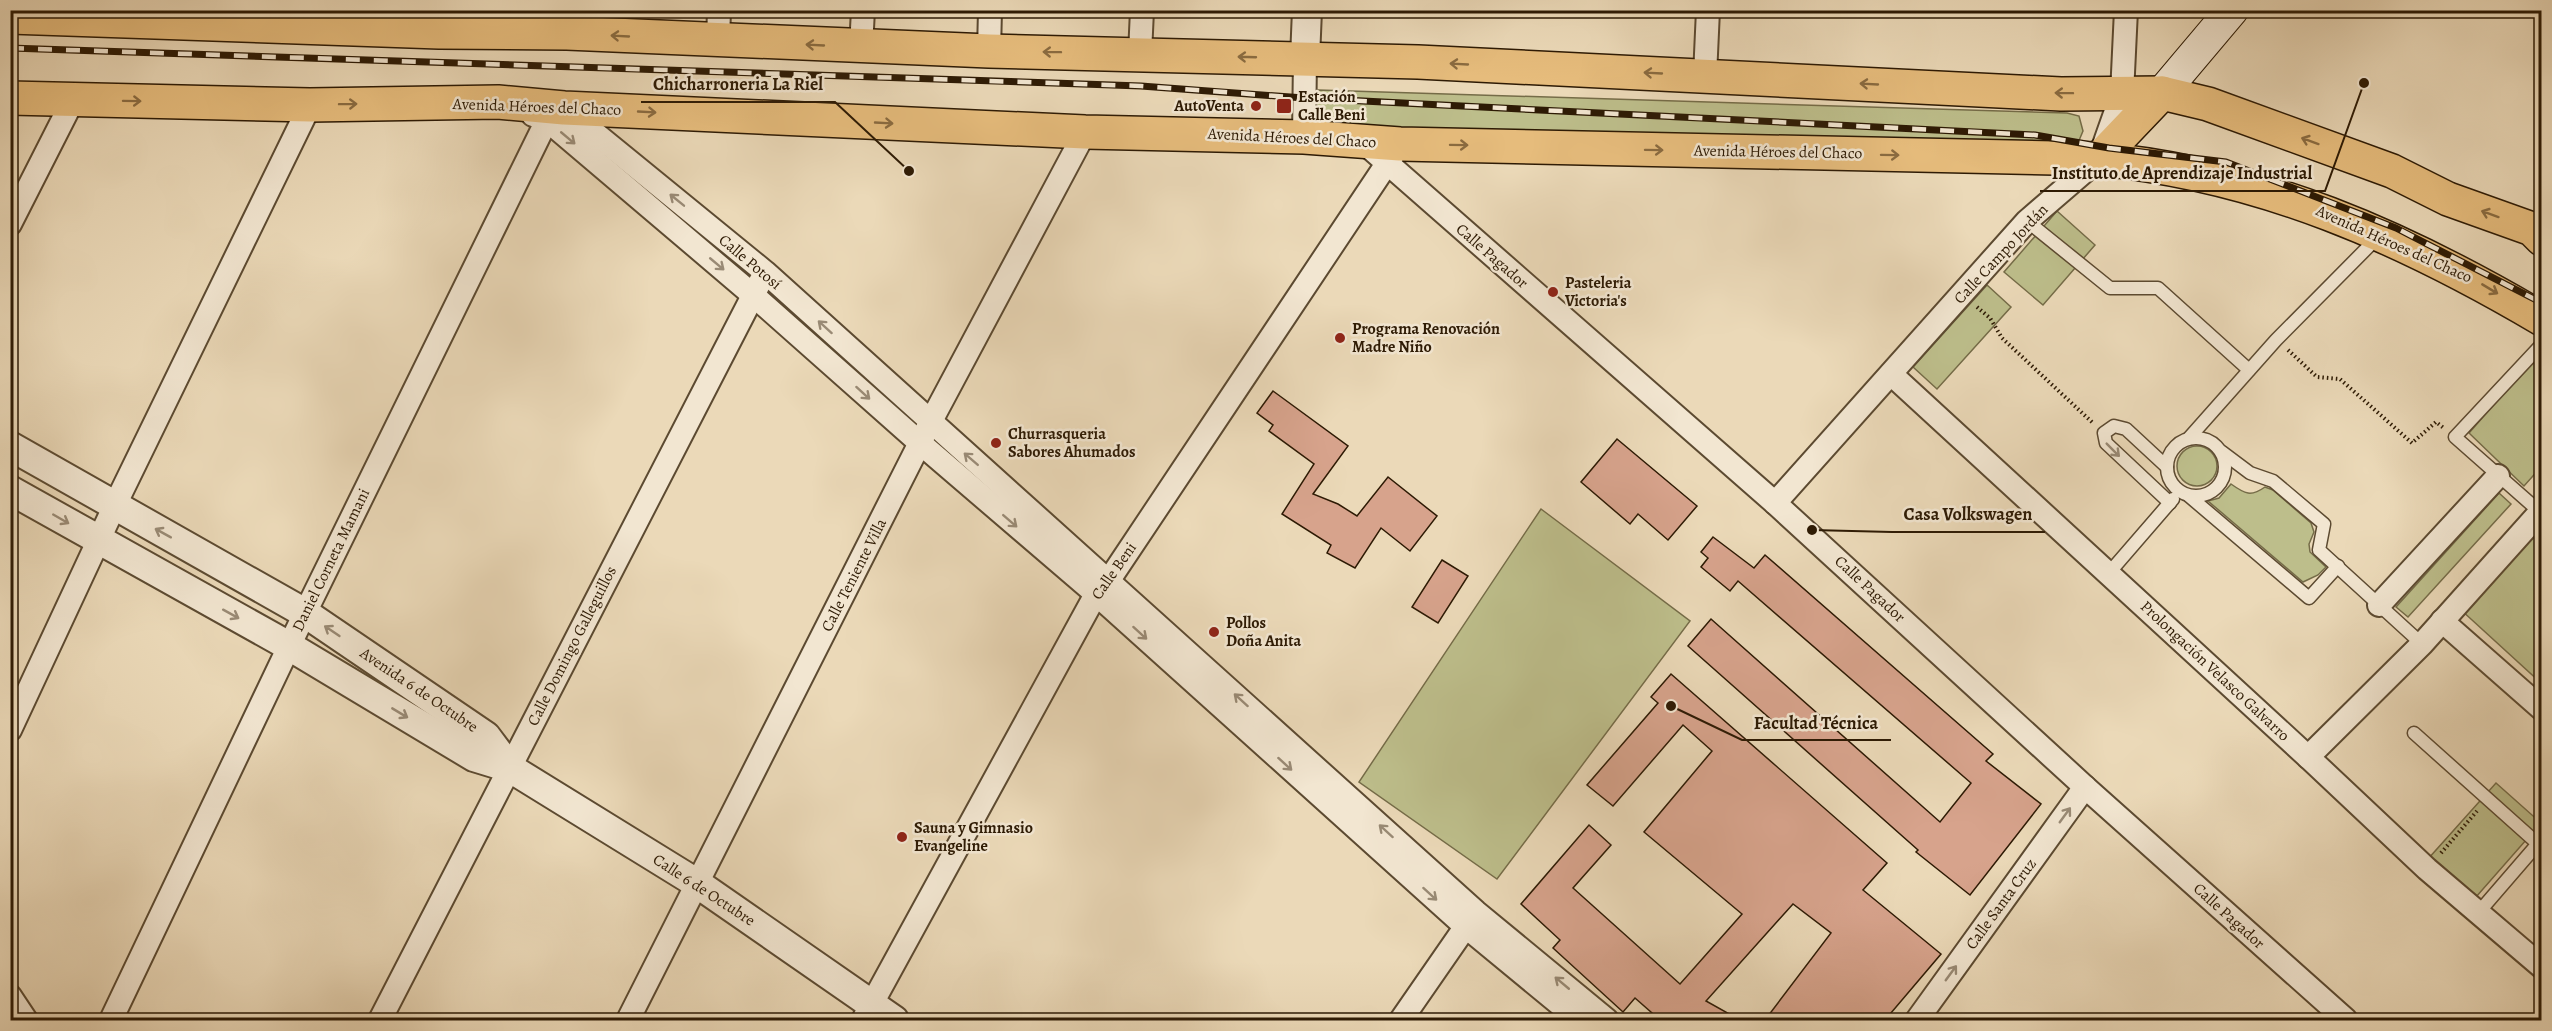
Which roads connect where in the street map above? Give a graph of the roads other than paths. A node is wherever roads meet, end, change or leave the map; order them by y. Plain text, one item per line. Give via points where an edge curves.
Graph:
1 (862, 10) edge
2 (990, 10) edge
3 (1142, 10) edge
4 (1307, 10) edge
5 (1708, 10) edge
6 (2126, 10) edge
7 (2232, 10) edge
8 (23, 15) edge
9 (160, 16) edge
10 (300, 19) edge
11 (439, 21) edge
12 (568, 22) edge
13 (718, 26) edge
14 (861, 47) junction
15 (989, 51) junction
16 (1140, 54) junction
17 (1305, 58) junction
18 (1705, 75) junction
19 (2162, 93) junction
20 (2122, 94) junction
21 (10, 98) edge
22 (73, 100) junction
23 (310, 105) junction
24 (556, 114) junction
25 (1085, 132) junction
26 (1304, 137) junction
27 (1393, 154) junction
28 (2099, 159) junction
29 (2027, 221) junction
30 (10, 224) edge
31 (2538, 232) edge
32 (2381, 234) junction
33 (765, 272) junction
34 (753, 295) junction
35 (2541, 319) edge
36 (2541, 344) edge
37 (2249, 370) junction
38 (1891, 374) junction
39 (930, 423) junction
40 (2189, 438) junction
41 (920, 443) junction
42 (10, 446) edge
43 (2222, 452) junction
44 (2167, 467) junction
45 (2498, 476) junction
46 (10, 490) edge
47 (2185, 494) junction
48 (1775, 503) junction
49 (2169, 503) junction
50 (115, 506) junction
51 (2541, 511) edge
52 (99, 540) junction
53 (2338, 566) junction
54 (2109, 573) junction
55 (1103, 587) junction
56 (2379, 605) junction
57 (305, 613) junction
58 (2442, 621) junction
59 (2422, 644) junction
60 (289, 646) junction
61 (2541, 709) edge
62 (10, 730) edge
63 (2414, 733) dead end
64 (2308, 757) junction
65 (510, 768) junction
66 (2085, 787) junction
67 (2539, 841) edge
68 (698, 884) junction
69 (2479, 912) junction
70 (1470, 919) junction
71 (2541, 967) edge
72 (10, 996) edge
73 (876, 1015) edge
74 (26, 1020) edge
75 (111, 1020) edge
76 (380, 1020) edge
77 (628, 1020) edge
78 (1401, 1020) edge
79 (1579, 1020) edge
80 (1607, 1020) edge
81 (1917, 1020) edge
82 (2346, 1020) edge

1 - 14 street
2 - 15 street
3 - 16 street
4 - 17 street
5 - 18 street
6 - 20 street
7 - 19 main road, Calle Campo Jordán
8 - 9 main road
9 - 10 main road
10 - 11 main road
11 - 12 main road
13 -> 12 main road
14 -> 13 main road
14 - 15 main road
16 -> 15 main road
17 -> 16 main road
18 -> 17 main road
17 - 26 street
20 -> 18 main road
19 - 20 main road
19 - 28 main road, Calle Campo Jordán
31 -> 19 main road via 2256,120
20 - 28 street
21 - 22 main road, Avenida Héroes del Chaco
22 -> 23 main road, Avenida Héroes del Chaco
22 - 30 street
23 -> 24 main road, Avenida Héroes del Chaco via 498,102
23 - 50 street
24 -> 25 main road, Avenida Héroes del Chaco
33 -> 24 street, Calle Potosí
24 -> 34 street
24 - 57 street, Daniel Corneta Mamani
25 - 26 main road, Avenida Héroes del Chaco
25 - 39 street, Calle Teniente Villa
26 - 27 main road, Avenida Héroes del Chaco via 1361,140
27 -> 28 main road, Avenida Héroes del Chaco
27 - 48 street, Calle Pagador
27 - 55 street, Calle Beni
28 - 29 street, Calle Campo Jordán
28 - 32 main road, Avenida Héroes del Chaco via 2200,173 2280,195
29 - 37 lane via 2110,288 2158,288
29 - 38 street, Calle Campo Jordán
32 -> 35 main road, Avenida Héroes del Chaco via 2473,278
32 - 37 lane
33 - 34 street, Calle Domingo Galleguillos
39 -> 33 street, Calle Potosí
34 -> 41 street
34 - 65 street, Calle Domingo Galleguillos
36 - 45 lane via 2455,437
37 - 40 lane
38 - 48 street, Calle Campo Jordán
38 - 54 street, Prolongación Velasco Galvarro
39 - 41 street, Calle Teniente Villa
55 -> 39 street, Calle Potosí
40 - 43 lane via 2208,440
40 - 44 lane via 2173,448
41 -> 55 street
41 - 68 street, Calle Teniente Villa
42 - 50 street, Avenida 6 de Octubre
43 - 47 lane via 2222,480 2208,494
43 - 53 lane via 2250,473 2273,481 2324,524 2319,550
44 - 47 lane via 2168,477
44 -> 49 lane via 2126,429 2114,426 2104,433 2106,443
45 - 51 lane
45 - 56 street
46 -> 52 street, Avenida 6 de Octubre
47 - 49 lane
47 - 53 lane via 2309,598
48 - 66 street, Calle Pagador
49 - 54 lane
50 - 52 street
57 -> 50 street, Avenida 6 de Octubre
51 - 58 street
52 -> 60 street, Avenida 6 de Octubre
52 - 62 street
53 - 56 lane
54 - 64 street, Prolongación Velasco Galvarro
55 - 70 street
55 - 73 street, Calle Beni
56 - 59 lane
57 - 60 street, Daniel Corneta Mamani
65 -> 57 street, Avenida 6 de Octubre via 486,736
58 - 59 street
58 - 61 street
59 - 64 street
60 -> 65 street, Avenida 6 de Octubre via 474,757
60 - 75 street, Daniel Corneta Mamani
63 - 67 lane
64 - 69 street, Prolongación Velasco Galvarro via 2427,869
65 - 68 street, Calle 6 de Octubre
65 - 76 street, Calle Domingo Galleguillos
81 -> 66 street, Calle Santa Cruz
66 - 82 street, Calle Pagador
67 - 69 lane
68 - 73 street, Calle 6 de Octubre
68 - 77 street, Calle Teniente Villa
69 - 71 street, Prolongación Velasco Galvarro
70 - 78 street
70 - 79 street
80 -> 70 street
72 - 74 street

